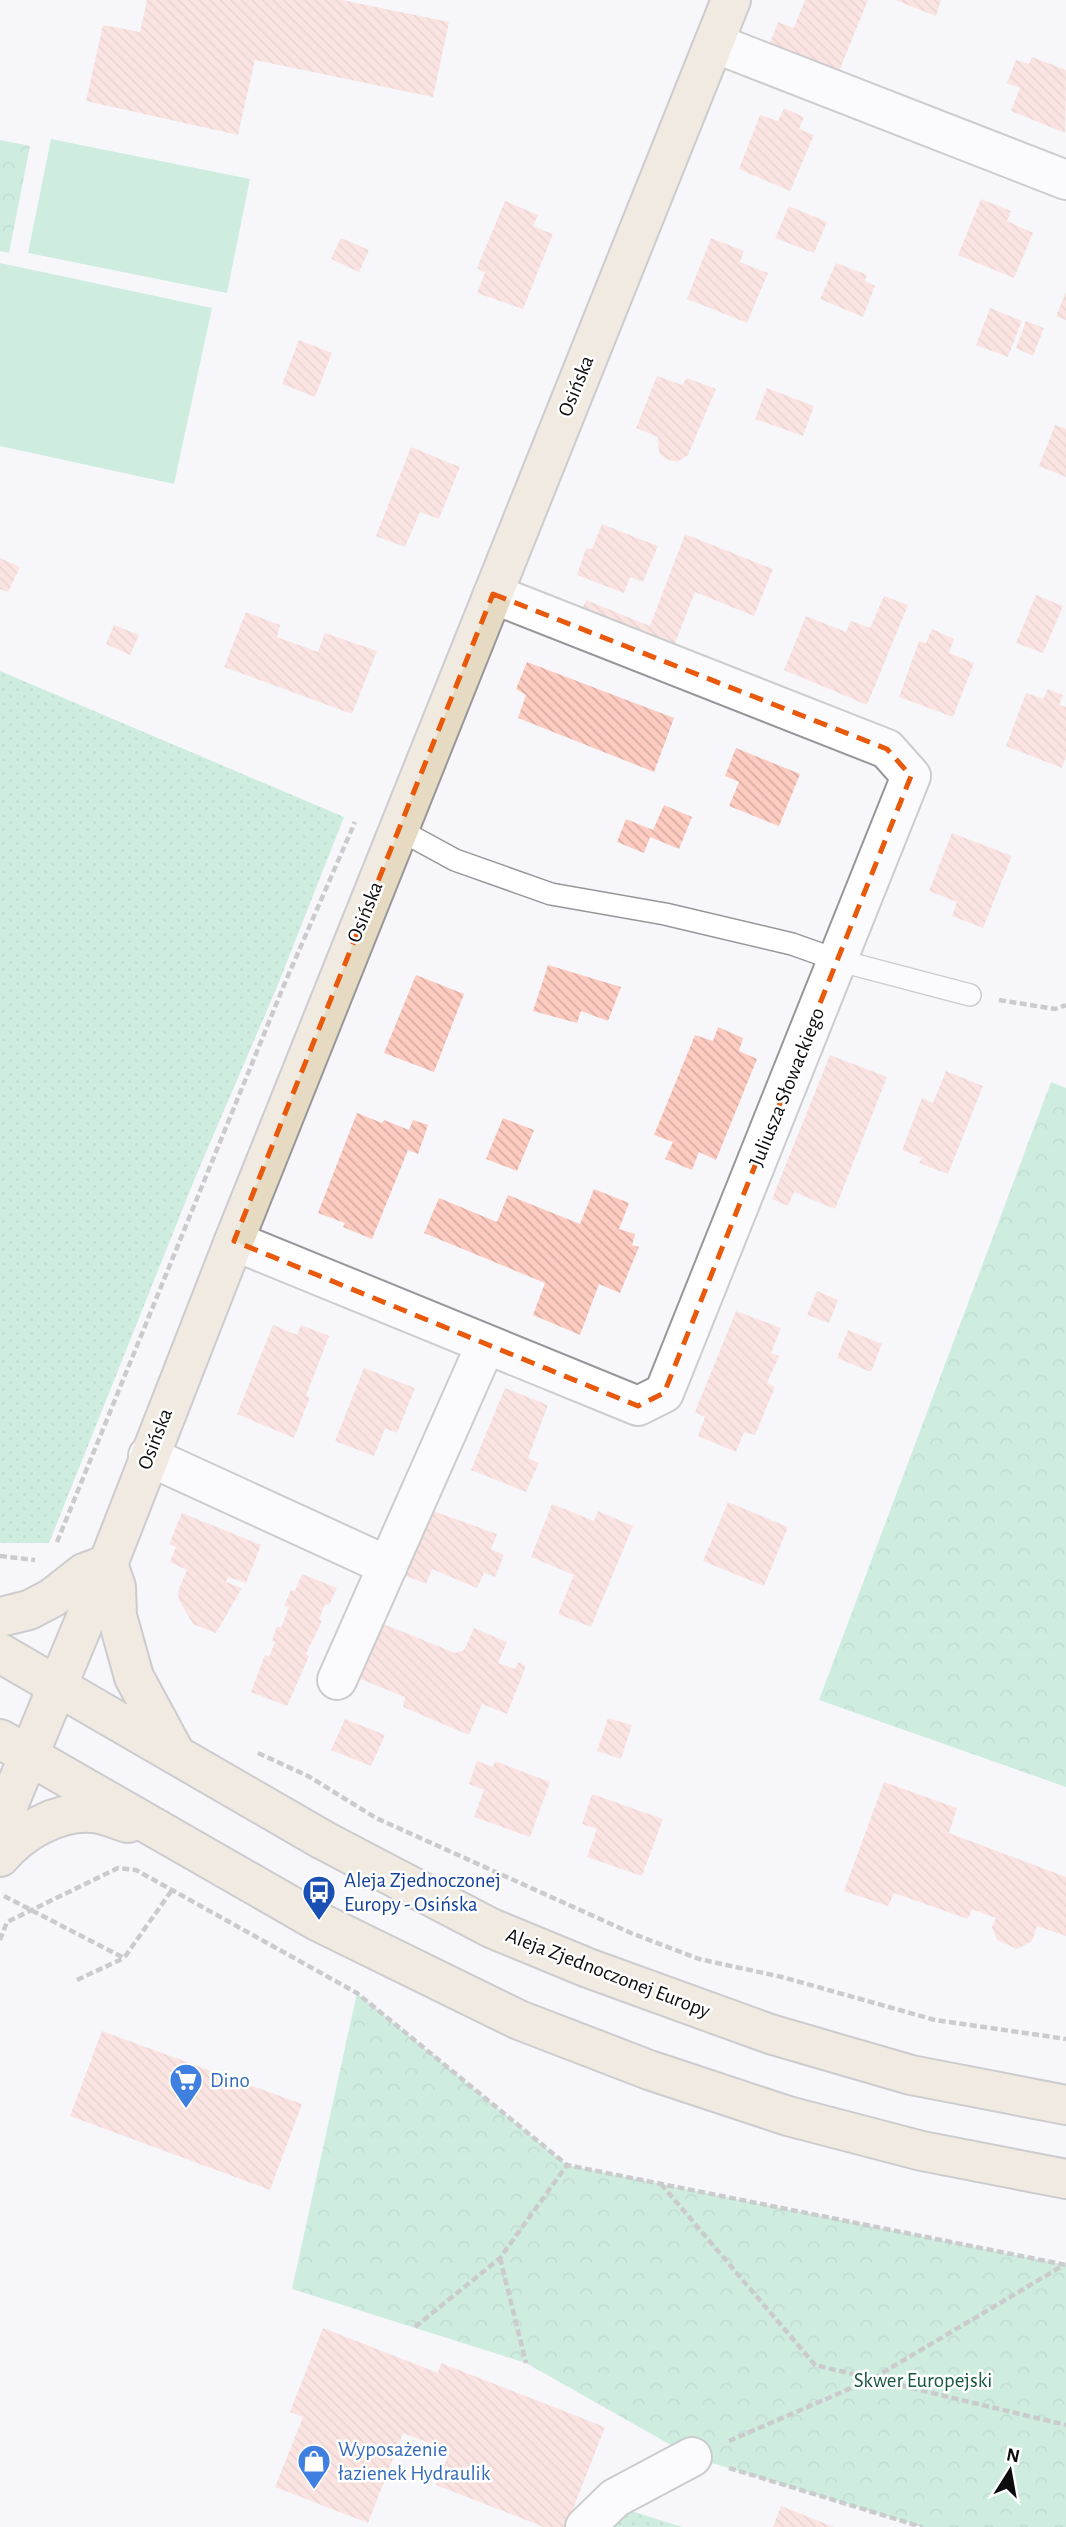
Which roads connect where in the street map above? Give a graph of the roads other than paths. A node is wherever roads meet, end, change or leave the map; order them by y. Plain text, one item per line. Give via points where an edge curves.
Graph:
1 (731, 0) edge
2 (714, 43) junction
3 (1066, 180) edge
4 (492, 594) junction
5 (398, 829) junction
6 (837, 960) junction
7 (971, 995) road end
8 (234, 1241) junction
9 (486, 1344) junction
10 (148, 1456) junction
11 (108, 1563) junction
12 (388, 1566) junction
13 (0, 1617) edge
14 (0, 1653) edge
15 (337, 1679) dead end
16 (58, 1687) junction
17 (14, 1747) edge
18 (176, 1755) junction
19 (0, 1825) edge
20 (157, 1831) junction
21 (0, 1857) edge
22 (1066, 2105) edge
23 (1066, 2179) edge
24 (692, 2457) road end
25 (585, 2527) edge

1 - 2 street, Osińska
2 - 3 street
2 - 4 street, Osińska
4 - 5 street, Osińska
4 - 6 street, Juliusza Słowackiego via 887,749 911,776
5 - 6 lane via 455,860 551,894 665,914 792,944
5 - 8 street, Osińska
6 - 7 lane
6 - 9 street, Juliusza Słowackiego via 664,1392 638,1406
8 - 9 street, Juliusza Słowackiego
8 - 10 street, Osińska
9 - 12 street
10 - 11 street, Osińska
10 - 12 street
11 - 13 street via 84,1573 29,1610
11 - 16 street, Osińska
11 - 18 street via 134,1677
12 - 15 street
14 - 16 street, Aleja Zjednoczonej Europy
16 - 17 street, Osińska
16 - 18 street, Aleja Zjednoczonej Europy
17 - 19 street, Osińska
17 - 20 street
18 - 22 street, Aleja Zjednoczonej Europy via 323,1840 491,1928 588,1968 770,2034 911,2075
20 - 21 street via 91,1813 54,1818 11,1844
20 - 23 street via 318,1922 519,2020 649,2070 788,2116 922,2151
24 - 25 street via 615,2498

